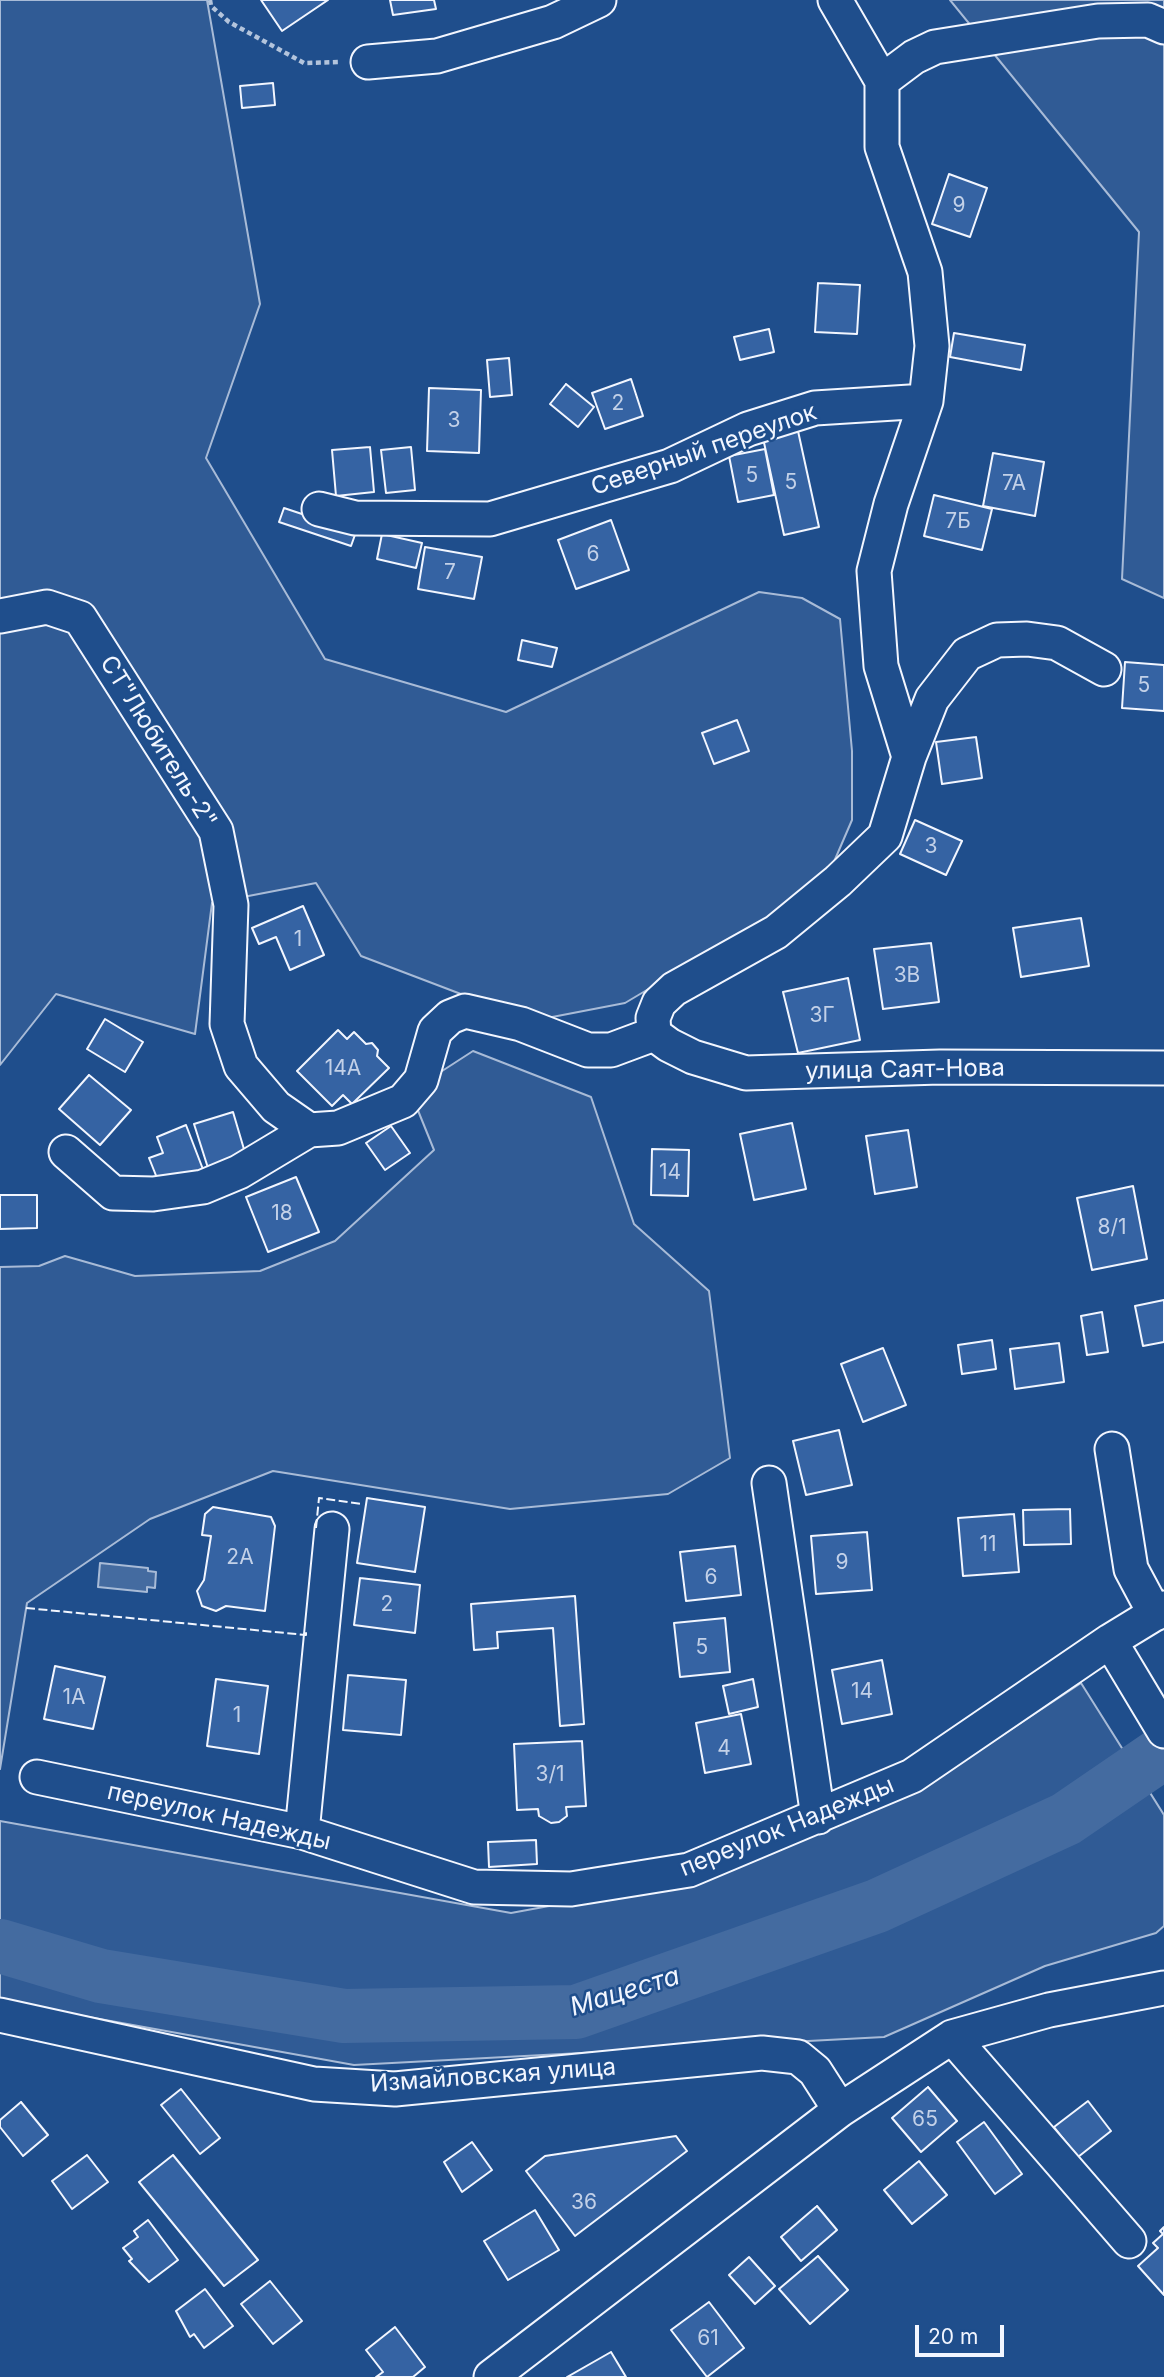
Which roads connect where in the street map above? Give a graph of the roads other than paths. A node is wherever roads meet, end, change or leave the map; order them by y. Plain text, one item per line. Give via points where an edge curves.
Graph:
1 (599, 0) edge
2 (835, 0) edge
3 (1164, 27) edge
4 (368, 62) road end
5 (883, 81) junction
6 (926, 401) junction
7 (319, 509) dead end
8 (0, 616) edge
9 (1104, 669) dead end
10 (909, 757) junction
11 (654, 1034) junction
12 (1164, 1068) edge
13 (309, 1130) junction
14 (66, 1152) dead end
15 (1112, 1449) dead end
16 (769, 1483) dead end
17 (332, 1529) dead end
18 (1160, 1611) edge
19 (1110, 1641) junction
20 (1164, 1731) edge
21 (37, 1777) dead end
22 (818, 1817) junction
23 (302, 1832) junction
24 (1164, 1987) edge
25 (0, 2015) edge
26 (952, 2037) junction
27 (840, 2110) junction
28 (1129, 2241) dead end
29 (491, 2377) edge

1 - 4 street via 554,22 437,56
2 - 5 street
3 - 5 street via 1148,20 1098,21 935,47
5 - 6 street via 882,147 925,272 932,346
6 - 7 street, Северный переулок via 815,408 748,429 670,466 490,519 355,518
6 - 10 street via 874,571 881,666
8 - 13 street, СТ"Любитель-2" via 47,607 80,618 216,831 231,905 227,1024 240,1066 276,1107
9 - 10 street via 1057,643 997,640 977,649 967,654 932,699
10 - 11 street via 885,835 776,932 674,989 659,1003 653,1018
11 - 12 street, улица Саят-Нова via 693,1057 747,1073 940,1067
11 - 13 street via 611,1050 588,1050 521,1024 465,1012 450,1017 435,1031 421,1080 403,1101 338,1128
13 - 14 street via 239,1172 203,1187 153,1194 113,1193
15 - 18 street via 1131,1569
16 - 22 street
17 - 23 street
18 - 19 street, переулок Надежды
19 - 20 street
19 - 22 street, переулок Надежды via 912,1776
21 - 23 street, переулок Надежды
22 - 23 street, переулок Надежды via 689,1870 571,1889 474,1887
24 - 26 street via 1049,2010
25 - 27 street, Измайловская улица via 314,2084 395,2089 762,2053 798,2057 815,2071
26 - 27 street
26 - 28 street
27 - 29 street

